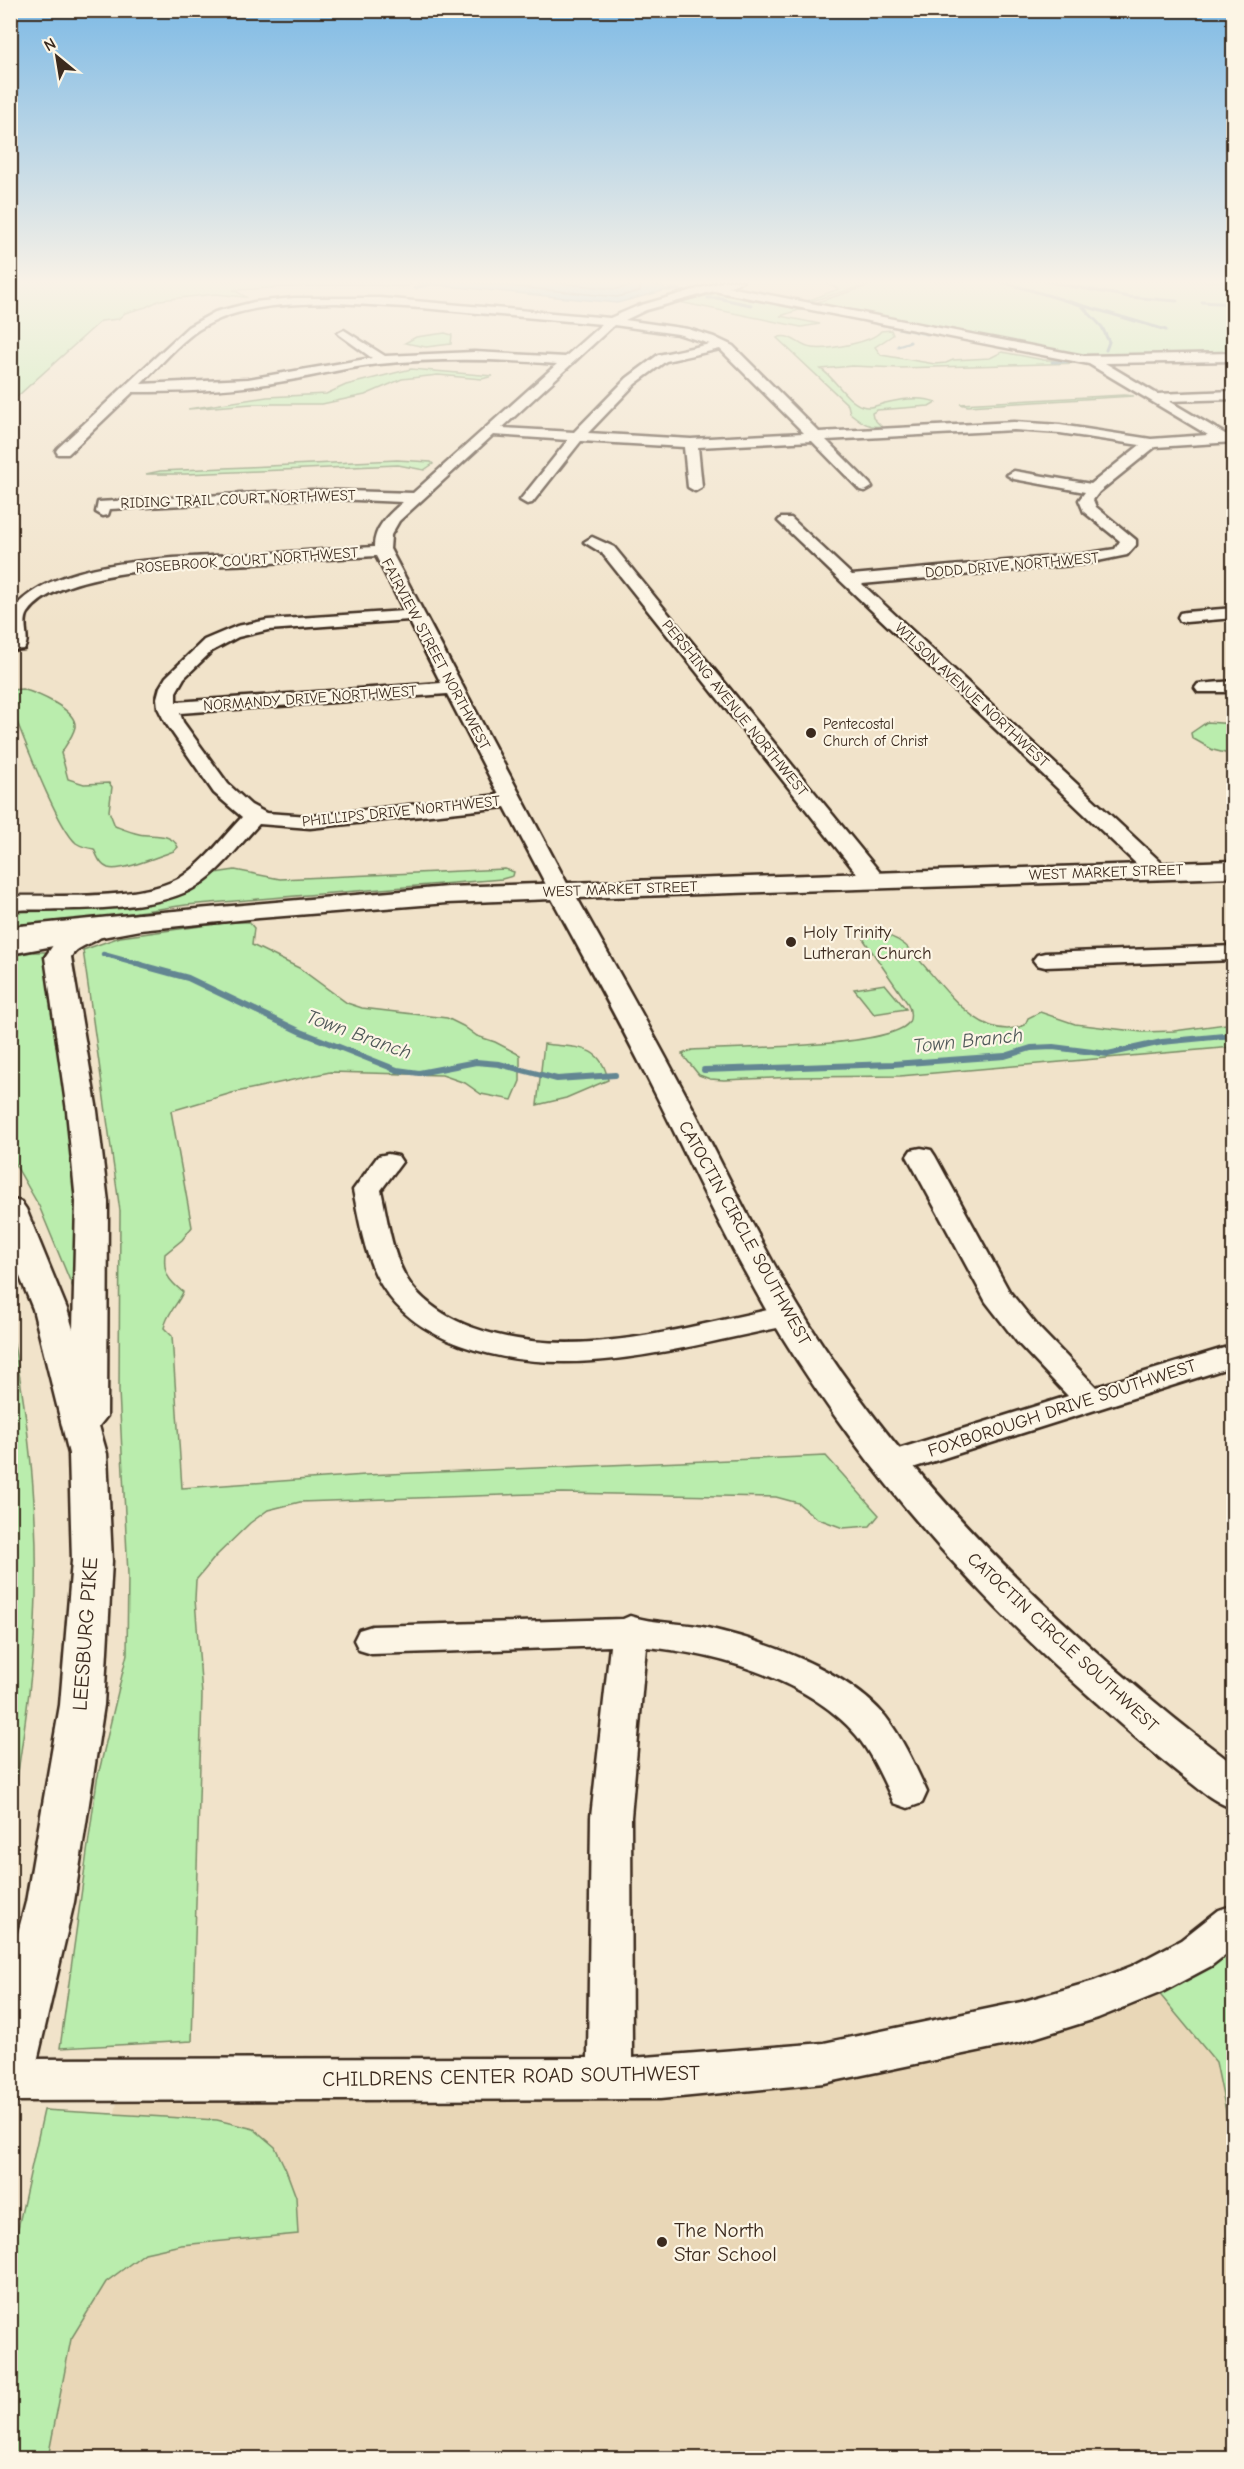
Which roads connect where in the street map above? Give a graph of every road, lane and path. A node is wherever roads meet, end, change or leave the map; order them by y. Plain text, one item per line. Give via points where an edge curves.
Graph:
1 (123, 396) edge
2 (528, 396) edge
3 (616, 396) edge
4 (775, 396) edge
5 (1152, 396) edge
6 (1201, 396) edge
7 (1155, 398) junction
8 (489, 431) junction
9 (813, 436) junction
10 (577, 437) junction
11 (1230, 441) edge
12 (691, 443) junction
13 (1151, 443) junction
14 (63, 451) dead end
15 (1014, 475) dead end
16 (696, 487) dead end
17 (865, 487) dead end
18 (1094, 489) junction
19 (417, 498) junction
20 (527, 500) dead end
21 (103, 512) dead end
22 (786, 521) dead end
23 (592, 542) dead end
24 (382, 551) junction
25 (849, 580) junction
26 (1233, 613) edge
27 (415, 615) junction
28 (1186, 617) dead end
29 (10, 645) edge
30 (1233, 686) edge
31 (452, 688) junction
32 (1204, 688) dead end
33 (167, 708) junction
34 (511, 800) junction
35 (255, 816) junction
36 (1233, 869) edge
37 (1157, 871) junction
38 (874, 880) junction
39 (560, 891) junction
40 (10, 903) edge
41 (140, 922) junction
42 (92, 932) junction
43 (10, 934) edge
44 (10, 946) edge
45 (1233, 953) edge
46 (1045, 960) dead end
47 (921, 1156) dead end
48 (388, 1162) dead end
49 (10, 1209) edge
50 (787, 1316) junction
51 (1233, 1355) edge
52 (1089, 1400) junction
53 (88, 1454) junction
54 (891, 1463) junction
55 (630, 1630) junction
56 (372, 1640) dead end
57 (1233, 1791) edge
58 (908, 1792) dead end
59 (1233, 1923) edge
60 (10, 2066) edge
61 (610, 2079) junction
62 (10, 2080) edge

1 - 14 street
2 - 8 street, FAIRVIEW STREET NORTHWEST
3 - 10 street
4 - 9 street
5 - 7 street
6 - 7 street
7 - 11 street
8 - 10 street
8 - 19 street, FAIRVIEW STREET NORTHWEST
9 - 12 street
9 - 13 street via 1014,426
9 - 17 street
10 - 12 street
10 - 20 street
11 - 13 street
12 - 16 street
13 - 18 street
15 - 18 street
18 - 25 street, DODD DRIVE NORTHWEST via 1086,504 1128,540 1121,552 1083,559
19 - 21 street, RIDING TRAIL COURT NORTHWEST via 299,495 103,505
19 - 24 street, FAIRVIEW STREET NORTHWEST via 385,529
22 - 25 street, WILSON AVENUE NORTHWEST
23 - 38 street, PERSHING AVENUE NORTHWEST via 608,550
24 - 27 street, FAIRVIEW STREET NORTHWEST
24 - 29 street, ROSEBROOK COURT NORTHWEST via 160,564 81,578 42,593 30,602 16,624 18,645
25 - 37 street, WILSON AVENUE NORTHWEST
26 - 28 street
27 - 31 street, FAIRVIEW STREET NORTHWEST
27 - 33 street via 270,625 228,634 199,653 173,679 166,691
30 - 32 street
31 - 33 street, NORMANDY DRIVE NORTHWEST
31 - 34 street, FAIRVIEW STREET NORTHWEST
33 - 35 street, PHILLIPS DRIVE NORTHWEST via 230,800
34 - 35 street, PHILLIPS DRIVE NORTHWEST via 310,822
34 - 39 street, FAIRVIEW STREET NORTHWEST
35 - 40 street via 191,880 175,890 126,898
36 - 37 main road, WEST MARKET STREET
37 - 38 main road, WEST MARKET STREET
38 - 39 main road, WEST MARKET STREET
39 - 41 main road, WEST MARKET STREET via 379,900
39 - 50 main road, CATOCTIN CIRCLE SOUTHWEST
41 - 42 main road, WEST MARKET STREET
41 - 43 main road
42 - 44 main road, WEST MARKET STREET
42 - 53 main road via 69,943 58,957 92,1202
45 - 46 street
47 - 52 street via 996,1294
48 - 50 street via 367,1190 384,1263 397,1287 416,1307 439,1325 470,1339 514,1352 566,1355 610,1351
49 - 53 main road, LEESBURG PIKE via 50,1309
50 - 54 main road, CATOCTIN CIRCLE SOUTHWEST
51 - 52 street, FOXBOROUGH DRIVE SOUTHWEST
52 - 54 street, FOXBOROUGH DRIVE SOUTHWEST
53 - 60 main road, LEESBURG PIKE via 92,1561 81,1705 50,1902
54 - 57 main road, CATOCTIN CIRCLE SOUTHWEST via 962,1548 1023,1610 1170,1743
55 - 56 street
55 - 58 street via 722,1645 762,1658 828,1690 870,1725
55 - 61 street via 611,1817
59 - 61 street, CHILDRENS CENTER ROAD SOUTHWEST via 1196,1953 1147,1979 1098,2000 1021,2022 824,2063
61 - 62 street, CHILDRENS CENTER ROAD SOUTHWEST

